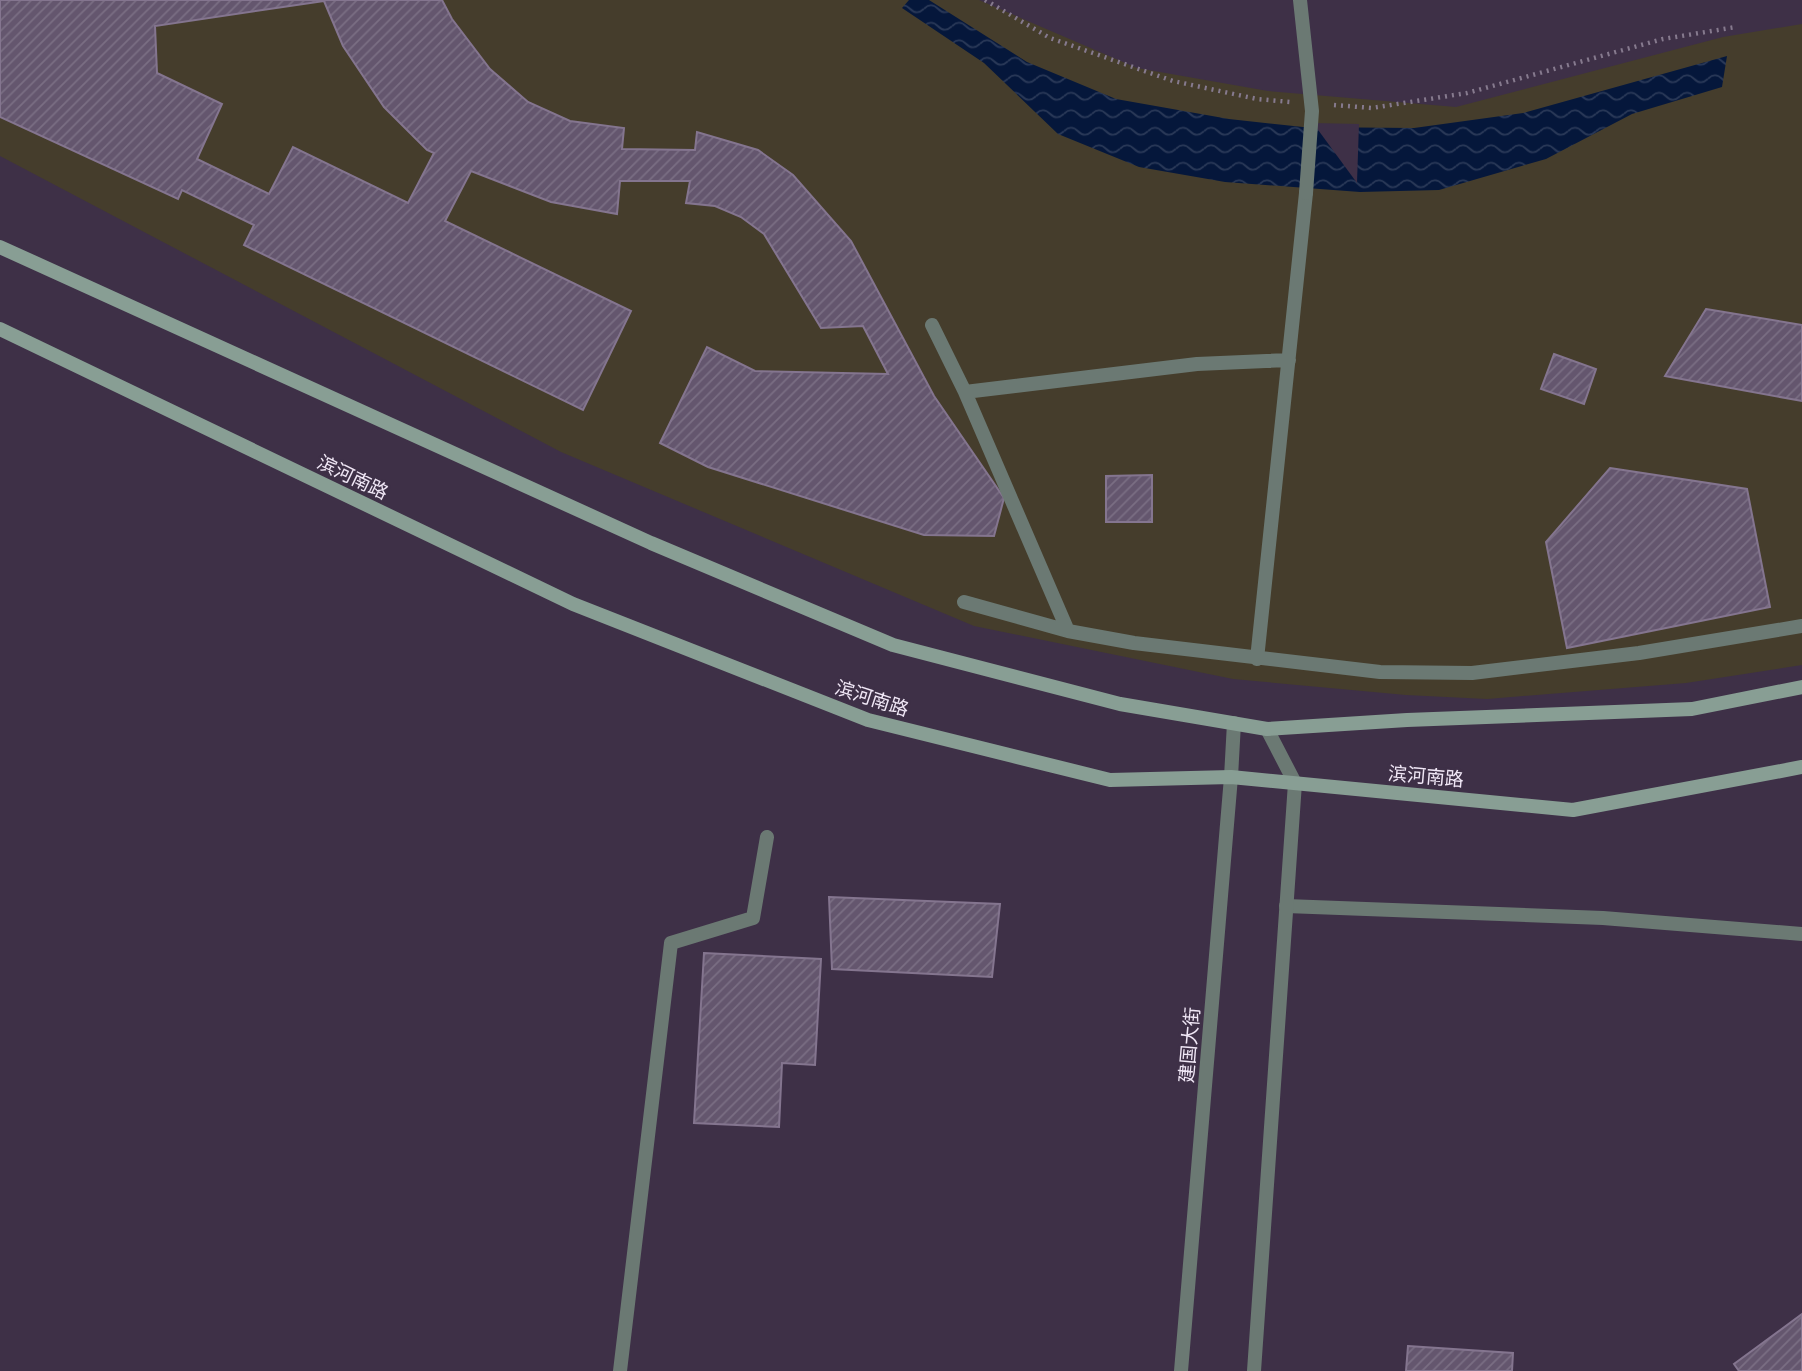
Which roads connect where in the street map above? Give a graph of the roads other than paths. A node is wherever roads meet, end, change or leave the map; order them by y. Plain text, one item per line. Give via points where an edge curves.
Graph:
1 (1300, 0) edge
2 (0, 247) edge
3 (932, 325) dead end
4 (0, 329) edge
5 (1289, 360) junction
6 (965, 392) junction
7 (964, 602) dead end
8 (1802, 626) edge
9 (1068, 631) junction
10 (1257, 659) junction
11 (1802, 687) edge
12 (1234, 723) junction
13 (1267, 729) junction
14 (1802, 767) edge
15 (1231, 777) junction
16 (1295, 783) junction
17 (767, 836) dead end
18 (1286, 906) junction
19 (1802, 934) edge
20 (620, 1371) edge
21 (1181, 1371) edge
22 (1254, 1371) edge

1 - 5 street, bridge via 1312,111
2 - 12 main road via 651,543 893,645 1119,704
3 - 6 street
4 - 15 main road, 滨河南路 via 573,604 868,720 1110,780
5 - 6 street via 1197,363
5 - 10 street
6 - 9 street
7 - 9 street
8 - 10 street via 1639,653 1472,673 1380,672
9 - 10 street
11 - 13 main road via 1692,709
12 - 13 main road
12 - 15 street, 建国大街
13 - 16 street
14 - 16 main road, 滨河南路 via 1573,810
15 - 16 main road, 滨河南路
15 - 21 street, 建国大街
16 - 18 street
17 - 20 street via 753,918 671,943
18 - 19 street via 1603,918
18 - 22 street

